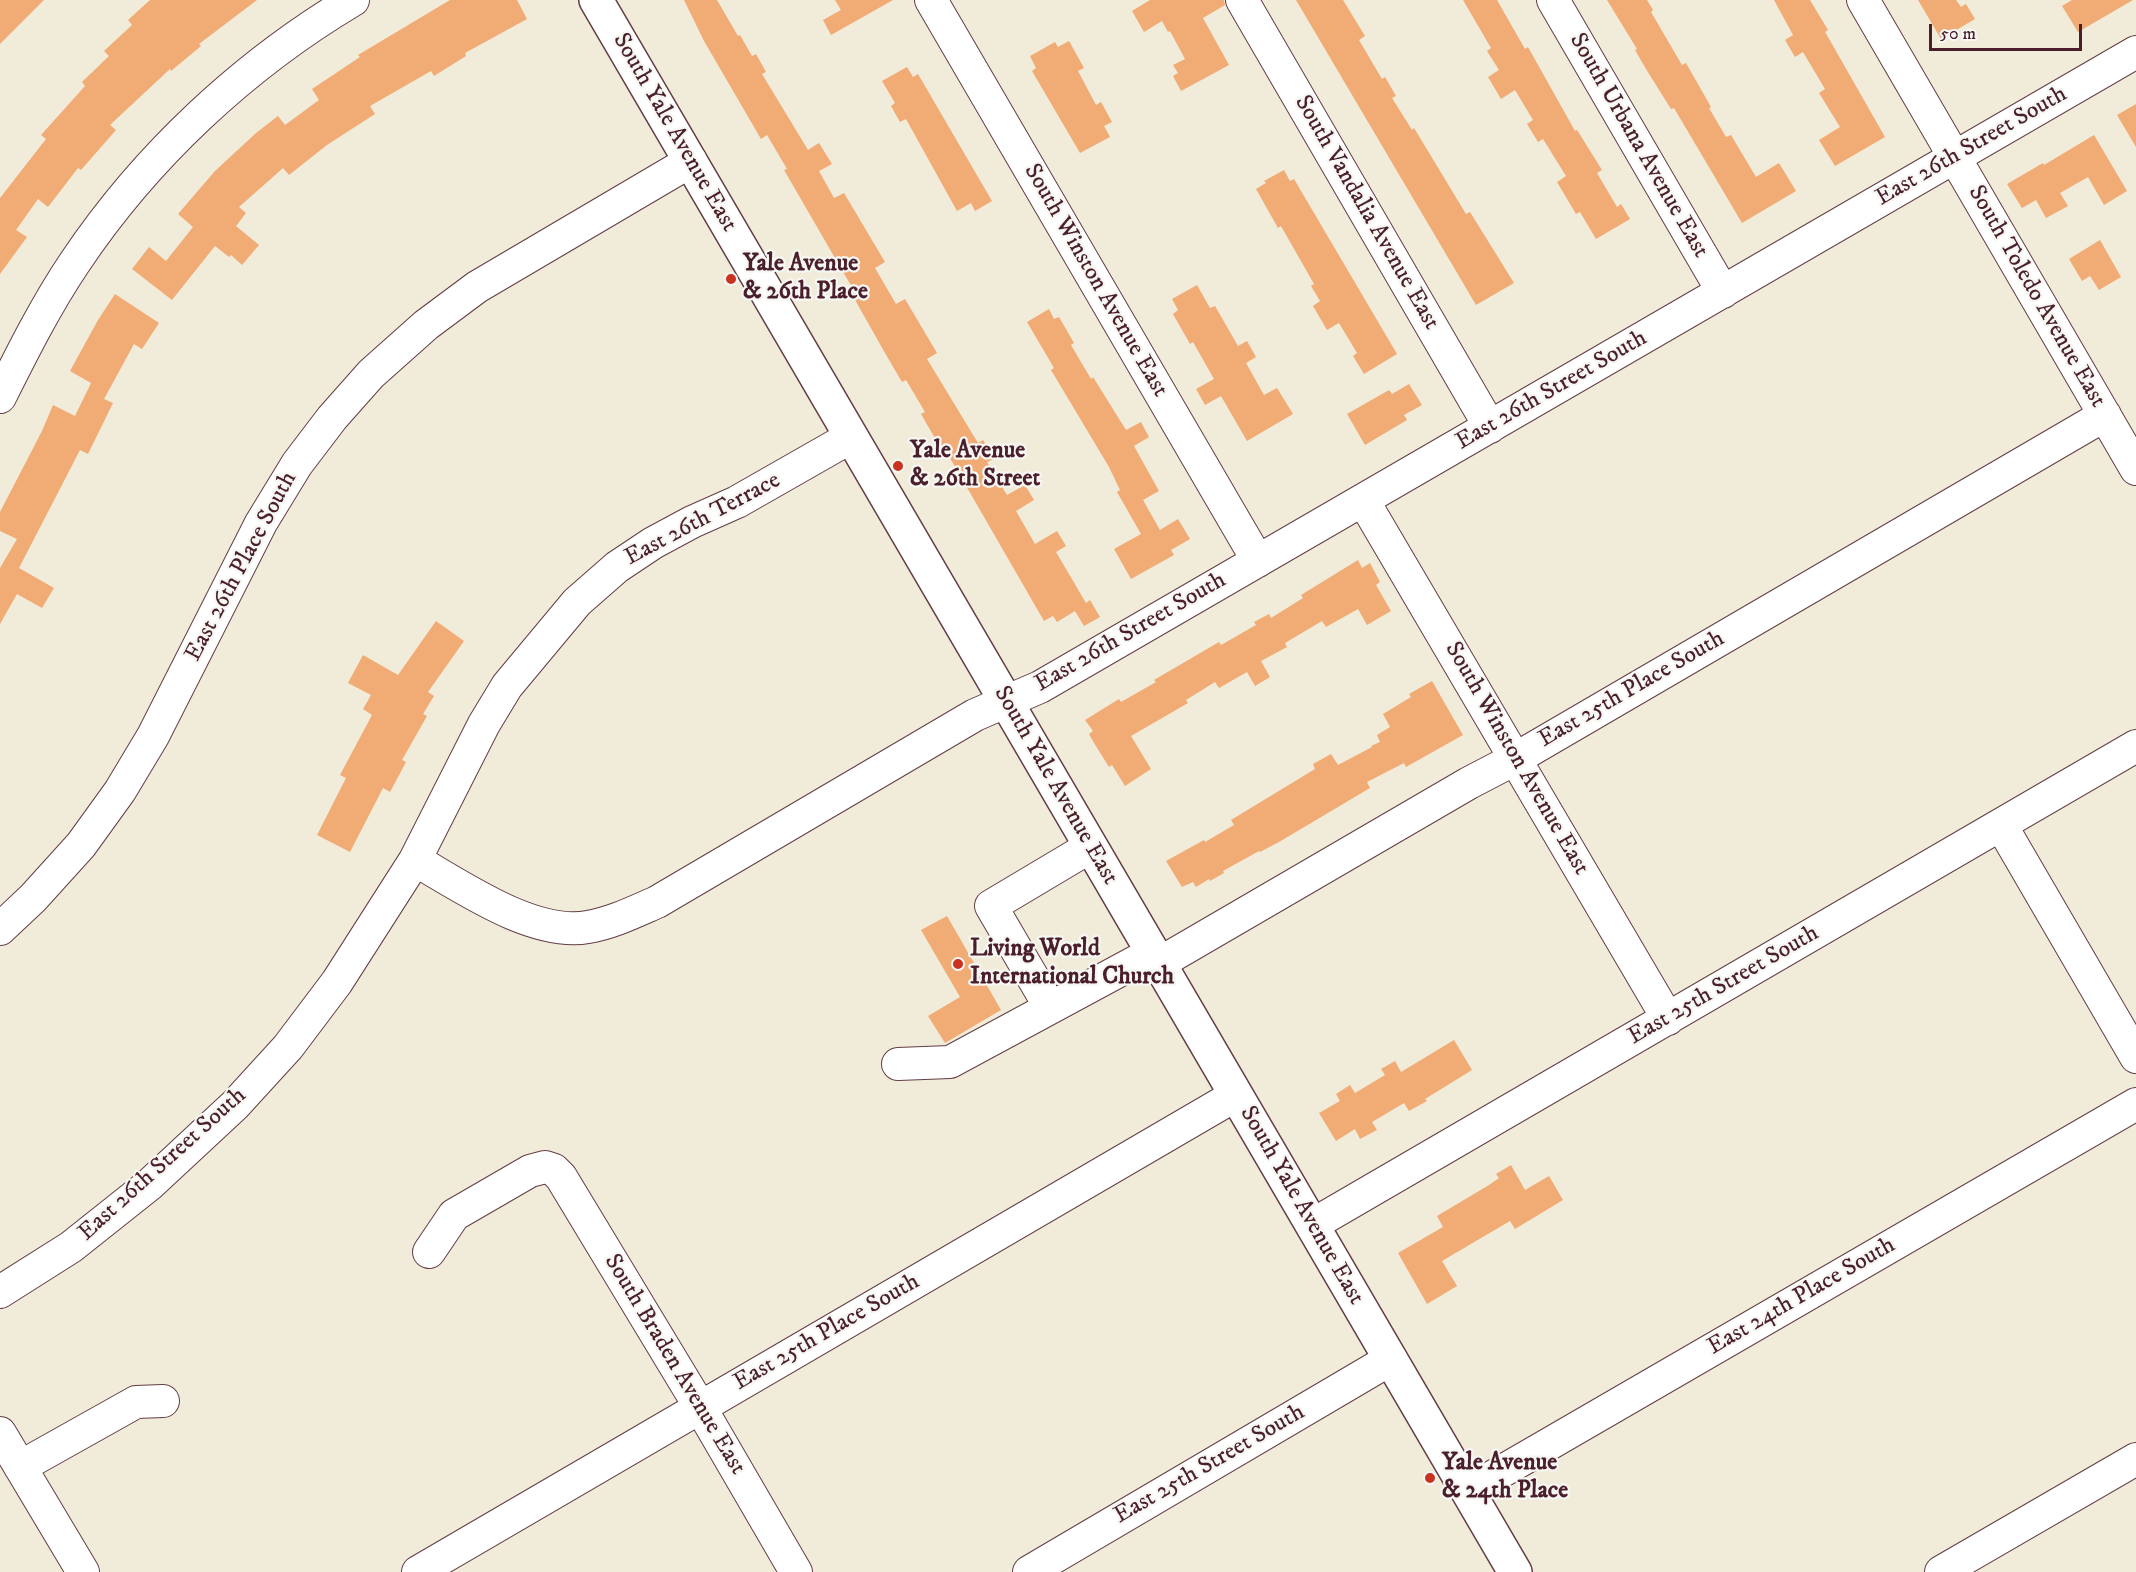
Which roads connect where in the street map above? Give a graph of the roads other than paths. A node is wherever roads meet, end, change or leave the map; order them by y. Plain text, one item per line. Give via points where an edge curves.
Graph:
1 (353, 0) edge
2 (596, 0) edge
3 (931, 0) edge
4 (1242, 0) edge
5 (1553, 0) edge
6 (1863, 0) edge
7 (2136, 52) edge
8 (1955, 157) junction
9 (691, 161) junction
10 (1723, 292) junction
11 (0, 398) edge
12 (2105, 415) junction
13 (1490, 426) junction
14 (851, 437) junction
15 (2136, 469) edge
16 (1363, 500) junction
17 (1258, 561) junction
18 (1005, 702) junction
19 (2136, 746) edge
20 (1515, 759) junction
21 (2001, 825) junction
22 (1090, 847) junction
23 (415, 860) junction
24 (0, 929) edge
25 (1155, 958) junction
26 (1050, 1007) junction
27 (1668, 1019) junction
28 (2136, 1057) edge
29 (898, 1064) dead end
30 (1236, 1095) junction
31 (2136, 1104) edge
32 (1312, 1225) junction
33 (429, 1252) dead end
34 (0, 1292) edge
35 (1391, 1359) junction
36 (163, 1401) dead end
37 (700, 1407) junction
38 (0, 1433) edge
39 (2136, 1459) edge
40 (20, 1467) junction
41 (1468, 1491) junction
42 (81, 1571) edge
43 (418, 1572) edge
44 (796, 1572) edge
45 (1029, 1572) edge
46 (1515, 1572) edge
47 (1941, 1572) edge

1 - 11 street via 278,49 148,168 75,261 41,316
2 - 9 main road, South Yale Avenue East
3 - 17 street, South Winston Avenue East
4 - 13 street, South Vandalia Avenue East
5 - 10 street, South Urbana Avenue East
6 - 8 street, South Toledo Avenue East
7 - 8 street, East 26th Street South
8 - 10 street, East 26th Street South
8 - 12 street, South Toledo Avenue East
9 - 14 main road, South Yale Avenue East
9 - 24 street, East 26th Place South via 477,287 371,374 297,464 261,523 153,736 120,790 81,845
10 - 13 street, East 26th Street South
12 - 15 street, South Toledo Avenue East
12 - 20 street, East 25th Place South
13 - 16 street, East 26th Street South
14 - 18 main road, South Yale Avenue East
14 - 23 street, East 26th Terrace via 737,502 653,543 617,567 577,602 507,686
16 - 17 street, East 26th Street South
16 - 20 street, South Winston Avenue East
17 - 18 street, East 26th Street South via 1040,687
18 - 22 main road, South Yale Avenue East
18 - 23 street, East 26th Street South via 975,715 657,902 622,918 586,927 555,926 525,919
19 - 21 street, East 25th Street South
20 - 25 street, East 25th Place South
20 - 27 street, South Winston Avenue East
21 - 27 street, East 25th Street South
21 - 28 street
22 - 25 main road, South Yale Avenue East
22 - 26 street via 991,906
23 - 34 street, East 26th Street South via 337,982 288,1047 235,1105 108,1219
25 - 26 street, East 25th Place South
25 - 30 main road, South Yale Avenue East
26 - 29 street, East 25th Place South via 950,1062
27 - 32 street, East 25th Street South
30 - 32 main road, South Yale Avenue East
30 - 37 street, East 25th Place South
31 - 41 street, East 24th Place South
32 - 35 main road, South Yale Avenue East
33 - 37 street, South Braden Avenue East via 454,1215 530,1171 544,1167 554,1170
35 - 41 main road, South Yale Avenue East
35 - 45 street, East 25th Street South
36 - 40 street via 136,1402
37 - 43 street, East 25th Place South
37 - 44 street, South Braden Avenue East
38 - 40 street
39 - 47 street
40 - 42 street
41 - 46 main road, South Yale Avenue East

